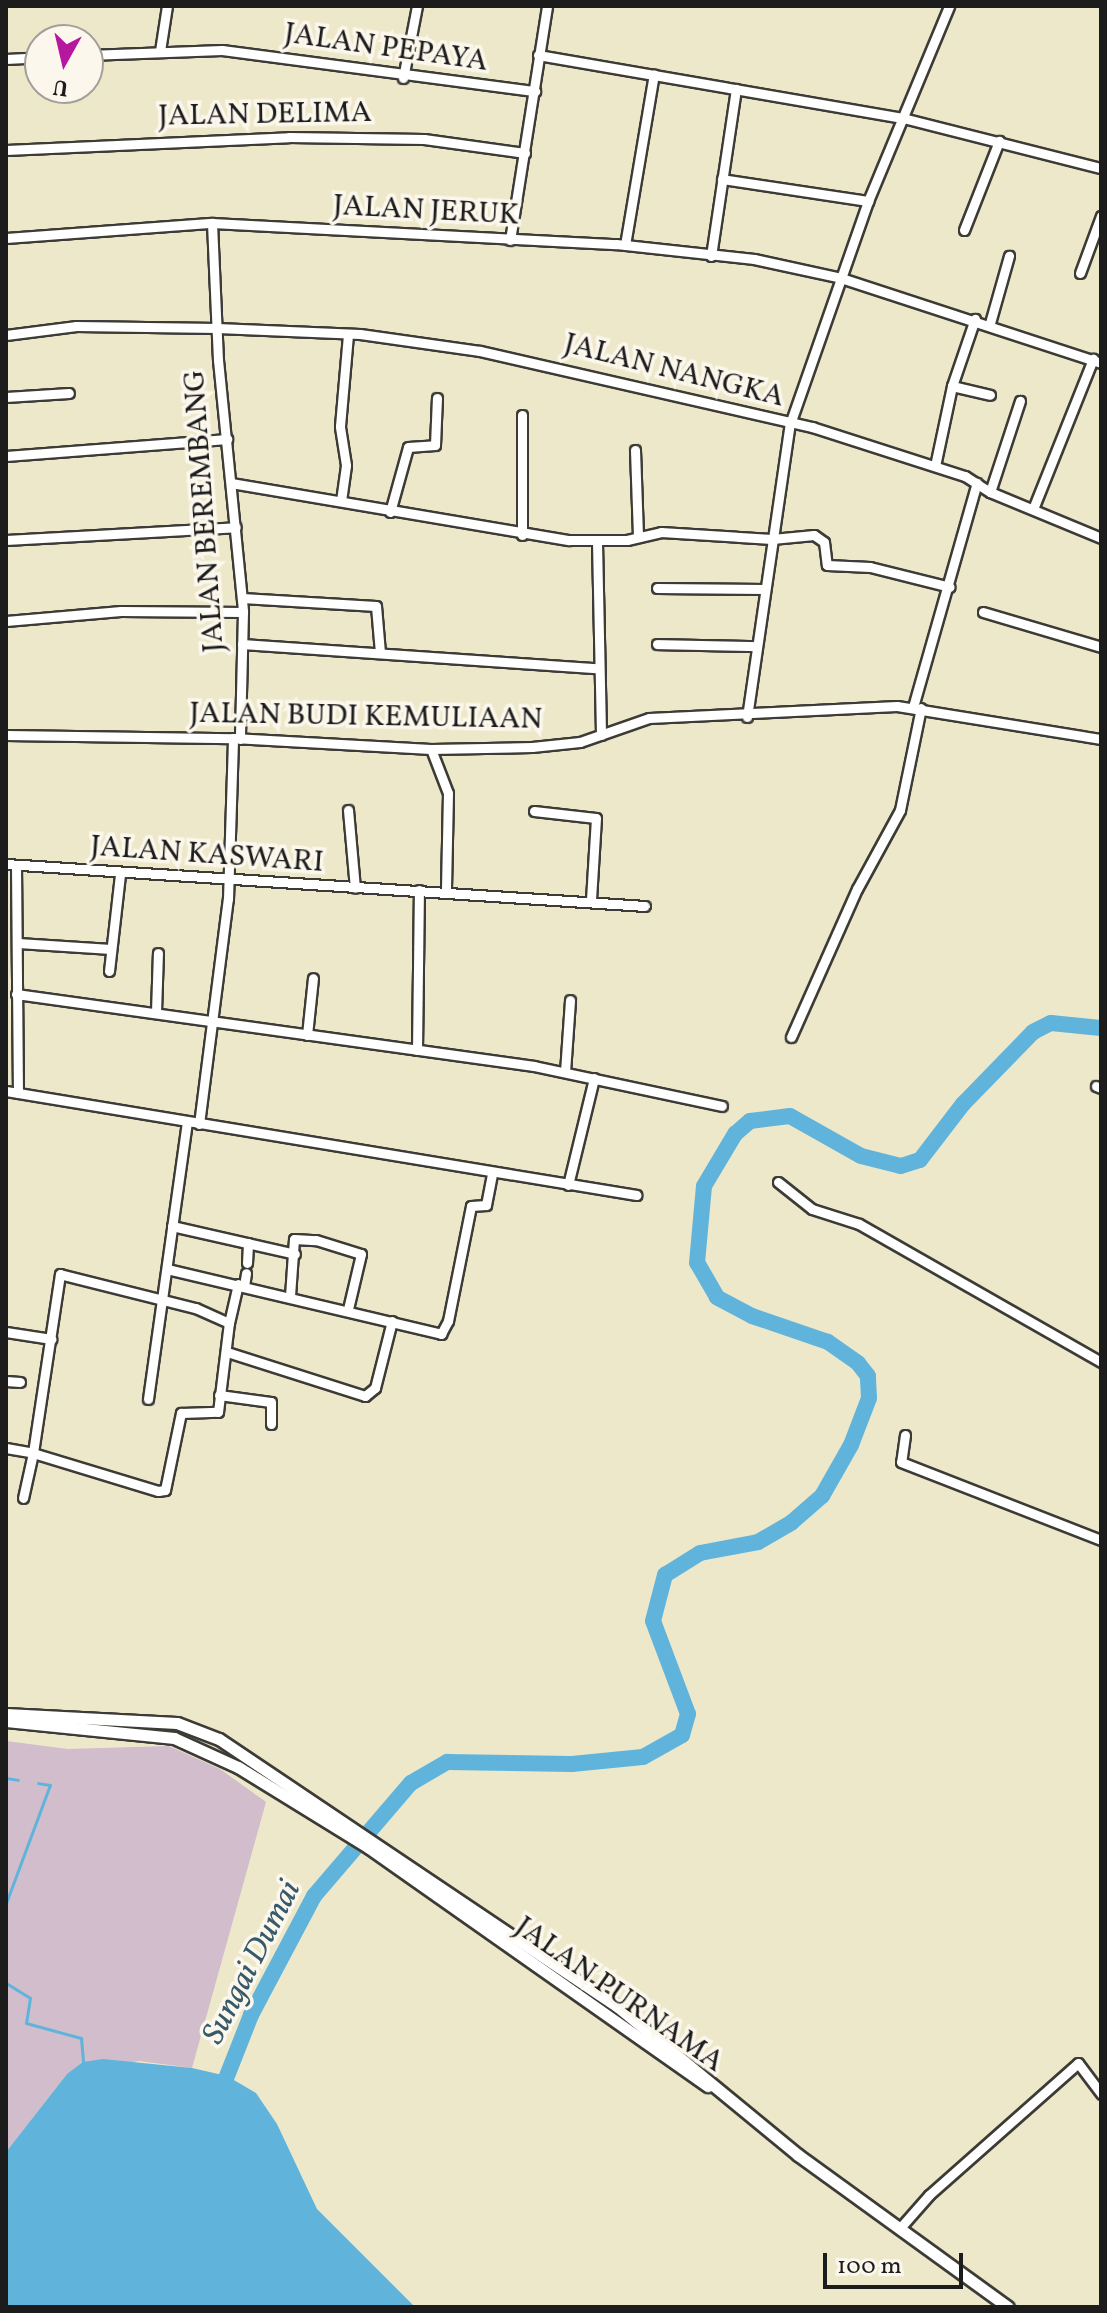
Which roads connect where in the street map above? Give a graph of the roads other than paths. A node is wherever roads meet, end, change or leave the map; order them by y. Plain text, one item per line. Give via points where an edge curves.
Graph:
1 (167, 6) edge
2 (417, 6) edge
3 (547, 6) edge
4 (949, 6) edge
5 (160, 51) junction
6 (104, 54) edge
7 (538, 55) junction
8 (654, 74) junction
9 (403, 78) junction
10 (736, 89) junction
11 (535, 91) junction
12 (903, 118) junction
13 (999, 141) junction
14 (6, 150) edge
15 (525, 153) junction
16 (1101, 168) edge
17 (722, 179) junction
18 (868, 201) junction
19 (1101, 216) edge
20 (212, 223) junction
21 (964, 230) dead end
22 (6, 238) edge
23 (510, 240) junction
24 (625, 245) junction
25 (711, 256) junction
26 (1009, 256) dead end
27 (1080, 273) dead end
28 (841, 278) junction
29 (975, 319) junction
30 (990, 323) junction
31 (217, 328) junction
32 (348, 334) junction
33 (6, 335) edge
34 (1097, 361) edge
35 (952, 386) junction
36 (69, 393) dead end
37 (990, 395) dead end
38 (6, 397) edge
39 (437, 398) dead end
40 (1020, 401) dead end
41 (522, 415) dead end
42 (790, 424) junction
43 (227, 439) junction
44 (635, 450) dead end
45 (6, 456) edge
46 (935, 466) junction
47 (231, 483) junction
48 (977, 483) junction
49 (990, 492) junction
50 (341, 501) junction
51 (1033, 509) junction
52 (390, 512) junction
53 (236, 527) junction
54 (522, 535) junction
55 (638, 536) junction
56 (1101, 538) edge
57 (772, 539) junction
58 (6, 540) edge
59 (597, 542) junction
60 (950, 587) junction
61 (657, 588) dead end
62 (764, 589) junction
63 (242, 598) junction
64 (243, 612) junction
65 (983, 612) dead end
66 (6, 621) edge
67 (242, 644) junction
68 (657, 644) dead end
69 (756, 646) junction
70 (1101, 647) edge
71 (380, 653) junction
72 (596, 668) junction
73 (917, 708) junction
74 (747, 717) junction
75 (6, 735) edge
76 (601, 735) junction
77 (237, 738) junction
78 (1100, 738) edge
79 (431, 749) junction
80 (348, 810) dead end
81 (534, 811) dead end
82 (11, 865) edge
83 (120, 875) junction
84 (228, 881) junction
85 (355, 888) junction
86 (419, 890) junction
87 (446, 892) junction
88 (591, 899) junction
89 (645, 906) dead end
90 (18, 943) junction
91 (111, 949) junction
92 (158, 953) dead end
93 (109, 971) dead end
94 (6, 973) edge
95 (18, 974) junction
96 (313, 978) dead end
97 (16, 994) junction
98 (570, 1000) dead end
99 (156, 1012) junction
100 (213, 1022) junction
101 (307, 1035) junction
102 (791, 1037) dead end
103 (417, 1050) junction
104 (565, 1072) junction
105 (594, 1078) junction
106 (6, 1091) edge
107 (18, 1093) junction
108 (722, 1106) dead end
109 (187, 1122) junction
110 (199, 1124) junction
111 (492, 1173) junction
112 (778, 1182) dead end
113 (568, 1185) junction
114 (636, 1195) dead end
115 (172, 1226) junction
116 (248, 1243) junction
117 (295, 1254) junction
118 (167, 1269) junction
119 (241, 1285) junction
120 (290, 1296) junction
121 (163, 1300) junction
122 (348, 1309) junction
123 (392, 1321) junction
124 (229, 1323) junction
125 (6, 1332) edge
126 (51, 1339) junction
127 (227, 1352) junction
128 (1101, 1362) edge
129 (6, 1381) edge
130 (20, 1382) dead end
131 (219, 1395) junction
132 (148, 1399) dead end
133 (271, 1424) dead end
134 (905, 1435) dead end
135 (6, 1448) edge
136 (33, 1453) junction
137 (23, 1498) dead end
138 (1101, 1540) edge
139 (6, 1714) edge
140 (6, 1721) edge
141 (492, 1929) junction
142 (1101, 2094) edge
143 (900, 2228) junction
144 (1008, 2307) edge

1 - 5 street
2 - 9 street
3 - 7 street
4 - 12 street
5 - 6 street, JALAN PEPAYA
5 - 9 street, JALAN PEPAYA via 236,52
7 - 8 street
7 - 11 street
8 - 10 street
8 - 24 street
9 - 11 street, JALAN PEPAYA
10 - 12 street
10 - 17 street
11 - 15 street
12 - 13 street
12 - 18 street
13 - 16 street
13 - 21 street
14 - 15 street, JALAN DELIMA via 289,137 424,139
15 - 23 street
17 - 18 street
17 - 25 street
18 - 28 street
19 - 27 street
20 - 22 street, JALAN JERUK
20 - 23 street, JALAN JERUK
20 - 31 street, JALAN BEREMBANG
23 - 24 street, JALAN JERUK
24 - 25 street, JALAN JERUK
25 - 28 street, JALAN JERUK
26 - 30 street
28 - 29 street, JALAN JERUK
28 - 42 street
29 - 30 street, JALAN JERUK
29 - 35 street
30 - 34 street, JALAN JERUK
31 - 32 street, JALAN NANGKA
31 - 33 street, JALAN NANGKA via 76,326
31 - 43 street, JALAN BEREMBANG
32 - 42 street, JALAN NANGKA via 480,351
32 - 50 street via 340,426 346,465
34 - 51 street
35 - 37 street
35 - 46 street
36 - 38 street
39 - 52 street via 435,445 408,447
40 - 49 street
41 - 54 street
42 - 46 street, JALAN NANGKA
42 - 57 street
43 - 45 street
43 - 47 street, JALAN BEREMBANG
44 - 55 street
46 - 48 street, JALAN NANGKA
47 - 50 street
47 - 53 street, JALAN BEREMBANG
48 - 49 street, JALAN NANGKA
48 - 60 street
49 - 51 street, JALAN NANGKA
50 - 52 street
51 - 56 street, JALAN NANGKA
52 - 54 street
53 - 58 street
53 - 63 street, JALAN BEREMBANG
54 - 59 street
55 - 57 street via 661,532
55 - 59 street
57 - 60 street via 819,536 827,565 870,567
57 - 62 street
59 - 72 street
60 - 73 street
61 - 62 street
62 - 69 street
63 - 64 street, JALAN BEREMBANG
63 - 71 street via 376,606
64 - 66 street via 121,611
64 - 67 street, JALAN BEREMBANG
65 - 70 street
67 - 71 street
67 - 77 street, JALAN BEREMBANG
68 - 69 street
69 - 74 street
71 - 72 street
72 - 76 street
73 - 74 street, JALAN BUDI KEMULIAAN
73 - 78 street, JALAN BUDI KEMULIAAN
73 - 102 street via 900,810 857,889
74 - 76 street, JALAN BUDI KEMULIAAN via 649,718
75 - 77 street, JALAN BUDI KEMULIAAN
76 - 79 street, JALAN BUDI KEMULIAAN via 554,746
77 - 79 street, JALAN BUDI KEMULIAAN
77 - 84 street, JALAN BEREMBANG
79 - 87 street via 448,793
80 - 85 street
81 - 88 street via 596,818
82 - 83 street, JALAN KASWARI
82 - 90 street
83 - 84 street, JALAN KASWARI
83 - 91 street
84 - 85 street, JALAN KASWARI
84 - 100 street, JALAN BEREMBANG
85 - 86 street, JALAN KASWARI
86 - 87 street, JALAN KASWARI
86 - 103 street
87 - 88 street, JALAN KASWARI
88 - 89 street, JALAN KASWARI
90 - 91 street
90 - 95 street
91 - 93 street
92 - 99 street
94 - 95 street
95 - 97 street
96 - 101 street
97 - 99 street
97 - 107 street
98 - 104 street
99 - 100 street
100 - 101 street
100 - 110 street, JALAN BEREMBANG
101 - 103 street
103 - 104 street
104 - 105 street
105 - 108 street
105 - 113 street
106 - 107 street
107 - 109 street
109 - 110 street
109 - 115 street
110 - 111 street
111 - 113 street
111 - 123 street via 486,1205 471,1206 443,1331 433,1334
112 - 128 street via 812,1209 859,1224
113 - 114 street
115 - 116 street
115 - 118 street
116 - 117 street
116 - 119 street
117 - 120 street
117 - 122 street via 294,1239 300,1236 359,1252 361,1264
118 - 119 street
118 - 121 street
119 - 120 street
119 - 124 street
120 - 122 street
121 - 124 street
121 - 126 street via 60,1274
121 - 132 street
122 - 123 street
123 - 127 street via 375,1388 365,1396
124 - 127 street
125 - 126 street
126 - 136 street
127 - 131 street
129 - 130 street
131 - 133 street via 271,1402
131 - 136 street via 215,1415 190,1409 181,1413 165,1490
134 - 138 street via 901,1462
135 - 136 street
136 - 137 street
139 - 141 main road via 177,1723 219,1739
140 - 141 main road via 174,1738 209,1753 369,1848
141 - 143 main road, JALAN PURNAMA via 655,2034 723,2094
142 - 143 street via 1078,2063 929,2195
143 - 144 main road, JALAN PURNAMA

